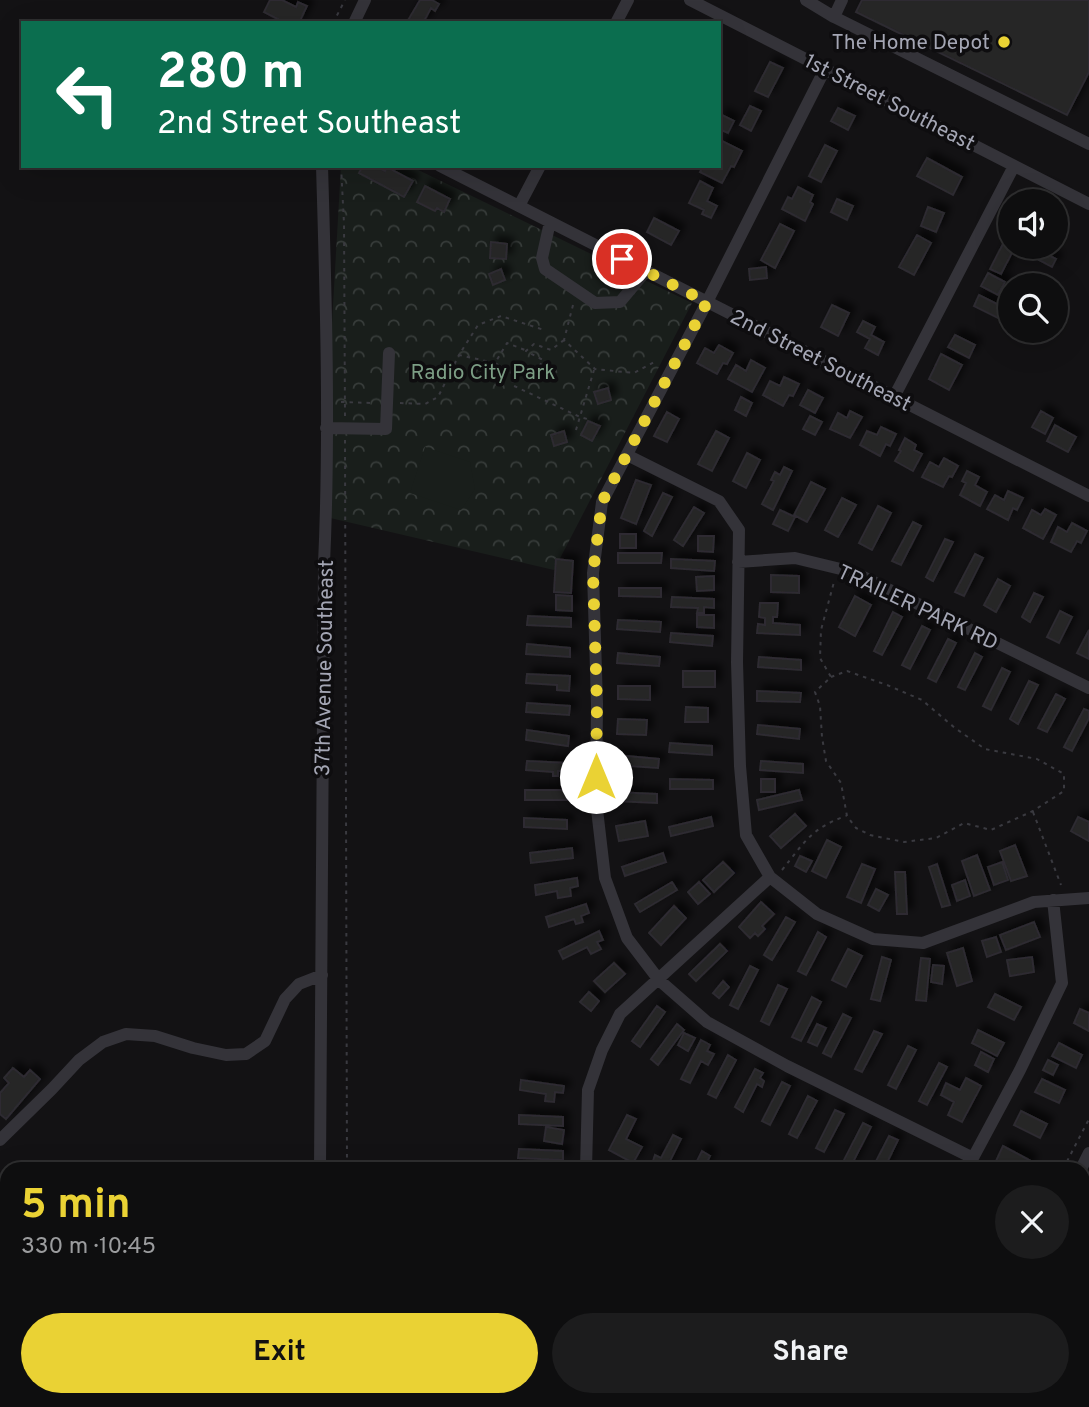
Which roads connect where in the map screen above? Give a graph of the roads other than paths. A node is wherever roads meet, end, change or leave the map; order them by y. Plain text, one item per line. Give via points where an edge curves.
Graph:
1 (365, 0) edge
2 (628, 0) edge
3 (690, 0) edge
4 (806, 0) edge
5 (842, 0) edge
6 (834, 17) junction
7 (355, 21) edge
8 (617, 21) edge
9 (825, 69) junction
10 (1089, 144) edge
11 (1014, 166) junction
12 (322, 168) edge
13 (444, 168) edge
14 (539, 168) edge
15 (1089, 204) edge
16 (519, 206) junction
17 (550, 222) junction
18 (646, 271) junction
19 (707, 302) junction
20 (388, 353) dead end
21 (894, 397) junction
22 (326, 428) junction
23 (627, 455) junction
24 (1087, 491) edge
25 (738, 562) junction
26 (1089, 688) edge
27 (775, 874) junction
28 (1089, 898) edge
29 (1053, 900) junction
30 (322, 975) junction
31 (659, 980) junction
32 (0, 1140) edge
33 (320, 1162) edge
34 (586, 1162) edge
35 (966, 1162) edge
36 (971, 1162) edge

1 - 7 street
2 - 8 street
3 - 9 street, 1st Street Southeast
4 - 6 street
5 - 6 street
6 - 10 street
9 - 11 street, 1st Street Southeast
9 - 19 street
11 - 15 street, 1st Street Southeast
11 - 21 street
12 - 22 street, 37th Avenue Southeast
13 - 16 street, 2nd Street Southeast
14 - 16 street
16 - 17 street, 2nd Street Southeast
17 - 18 street, 2nd Street Southeast
17 - 18 street via 541,258 545,269 595,303 620,302
18 - 19 street, 2nd Street Southeast
19 - 21 street, 2nd Street Southeast
19 - 23 street
20 - 22 street via 386,429
21 - 24 street, 2nd Street Southeast
22 - 30 street, 37th Avenue Southeast
23 - 25 street via 719,501 739,530
23 - 31 street via 602,502 593,573 596,801 605,878 627,938
25 - 26 street, TRAILER PARK RD via 795,558 853,572
25 - 27 street via 739,740 746,835
27 - 29 street via 817,914 873,939 923,943 1034,902
27 - 31 street
28 - 29 street
29 - 36 street via 1062,983
30 - 32 street via 299,984 285,999 265,1041 246,1054 226,1055 126,1034 103,1042 79,1060
30 - 33 street, 37th Avenue Southeast
31 - 34 street via 620,1014 602,1050 588,1090
31 - 35 street via 707,1022

